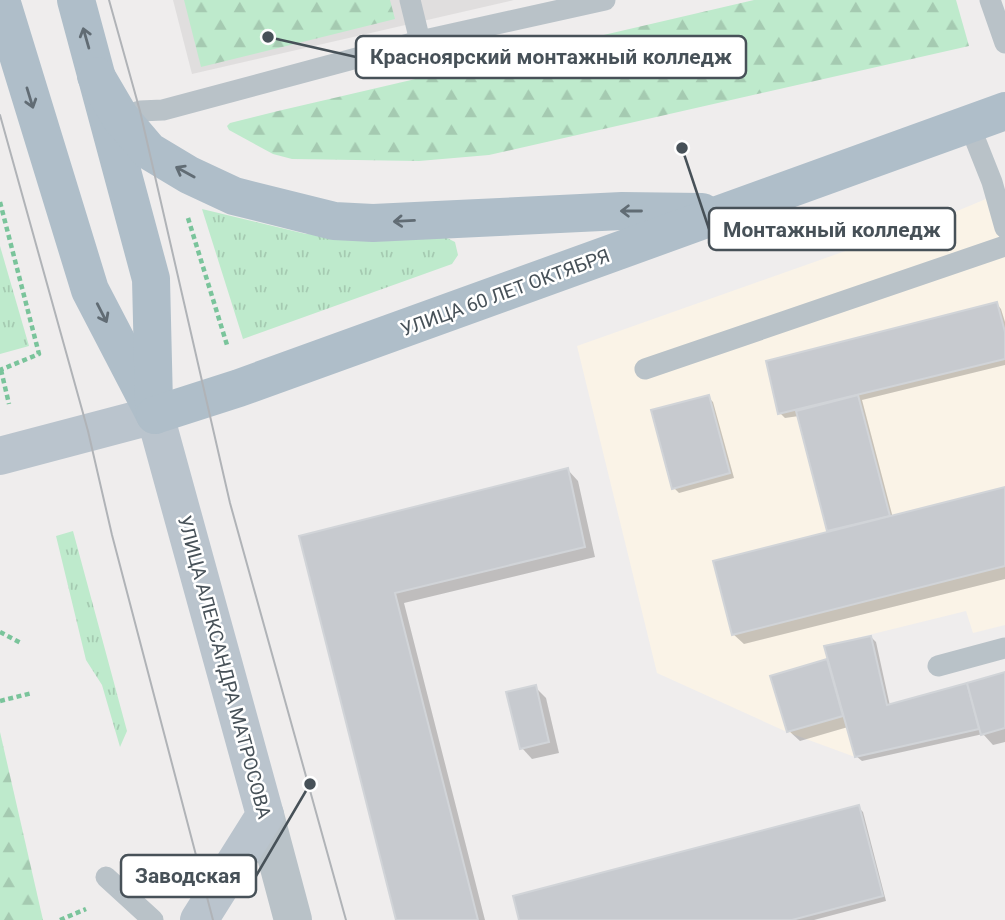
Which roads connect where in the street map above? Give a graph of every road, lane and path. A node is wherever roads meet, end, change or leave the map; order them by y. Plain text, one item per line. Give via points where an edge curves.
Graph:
1 (76, 0) edge
2 (410, 0) edge
3 (605, 0) edge
4 (990, 0) edge
5 (4, 32) edge
6 (420, 41) junction
7 (1005, 43) edge
8 (96, 76) junction
9 (1005, 111) edge
10 (120, 117) junction
11 (969, 124) junction
12 (0, 202) edge
13 (185, 209) dead end
14 (724, 212) junction
15 (1005, 228) edge
16 (1005, 246) edge
17 (226, 345) dead end
18 (645, 369) dead end
19 (1, 370) edge
20 (9, 404) dead end
21 (155, 415) junction
22 (0, 456) edge
23 (0, 632) edge
24 (21, 643) dead end
25 (1005, 648) edge
26 (938, 666) dead end
27 (32, 693) dead end
28 (0, 701) edge
29 (265, 815) junction
30 (106, 877) dead end
31 (86, 909) dead end
32 (60, 920) edge
33 (153, 920) edge
34 (198, 920) edge
35 (292, 920) edge

8 -> 1 main road, УЛИЦА АЛЕКСАНДРА МАТРОСОВА
2 - 6 lane
3 - 6 lane
4 - 7 lane
5 -> 21 main road, УЛИЦА АЛЕКСАНДРА МАТРОСОВА via 90,290
6 - 10 lane via 163,110
8 - 10 main road
8 - 21 main road, УЛИЦА АЛЕКСАНДРА МАТРОСОВА via 151,279
9 - 11 main road, УЛИЦА 60 ЛЕТ ОКТЯБРЯ
14 -> 10 main road via 334,221 234,196 189,175 149,151
11 - 14 main road, УЛИЦА 60 ЛЕТ ОКТЯБРЯ
11 - 15 lane
12 - 19 path via 39,354
13 - 17 path
14 - 21 main road, УЛИЦА 60 ЛЕТ ОКТЯБРЯ
16 - 18 lane
19 - 20 path
21 - 22 main road, УЛИЦА 60 ЛЕТ ОКТЯБРЯ
21 - 29 main road, УЛИЦА АЛЕКСАНДРА МАТРОСОВА
23 - 24 path
25 - 26 lane
27 - 28 path
29 - 34 main road
29 - 35 street, УЛИЦА АЛЕКСАНДРА МАТРОСОВА
30 - 33 lane
31 - 32 path

